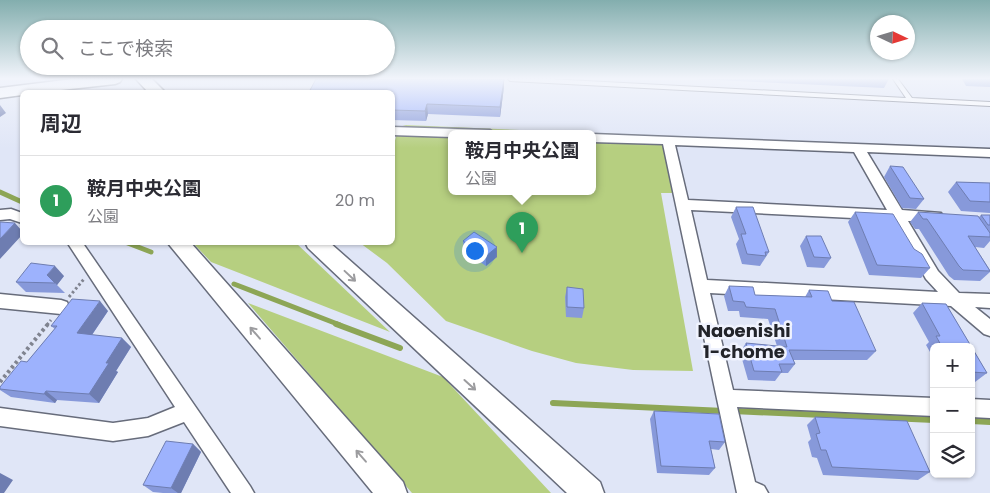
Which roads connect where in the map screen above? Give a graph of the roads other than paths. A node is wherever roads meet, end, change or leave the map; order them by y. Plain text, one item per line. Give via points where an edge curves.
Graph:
1 (958, 102) edge
2 (990, 104) edge
3 (395, 131) edge
4 (448, 133) edge
5 (596, 138) edge
6 (668, 141) junction
7 (858, 148) junction
8 (990, 153) edge
9 (682, 205) junction
10 (0, 215) edge
11 (895, 215) junction
12 (20, 217) edge
13 (952, 217) edge
14 (76, 245) edge
15 (180, 245) edge
16 (318, 245) edge
17 (700, 286) junction
18 (954, 298) junction
19 (990, 301) edge
20 (0, 302) edge
21 (60, 307) dead end
22 (990, 330) edge
23 (725, 398) junction
24 (930, 407) edge
25 (975, 408) edge
26 (990, 409) edge
27 (188, 411) junction
28 (0, 417) edge
29 (243, 493) edge
30 (392, 493) edge
31 (589, 493) edge
32 (757, 493) edge

1 - 2 lane
3 - 4 street
5 - 6 street
6 - 7 street
6 - 9 street
7 - 8 street
7 - 11 street
9 - 11 street
9 - 17 street
10 - 12 street
11 - 13 street
11 - 18 street via 932,275
14 - 27 street
30 -> 15 street
16 -> 31 street
17 - 18 street
17 - 23 street
18 - 19 street
18 - 22 street
20 - 21 street
23 - 24 street
23 - 32 street via 747,492
25 - 26 street
27 - 28 street via 148,426 112,432
27 - 29 street

